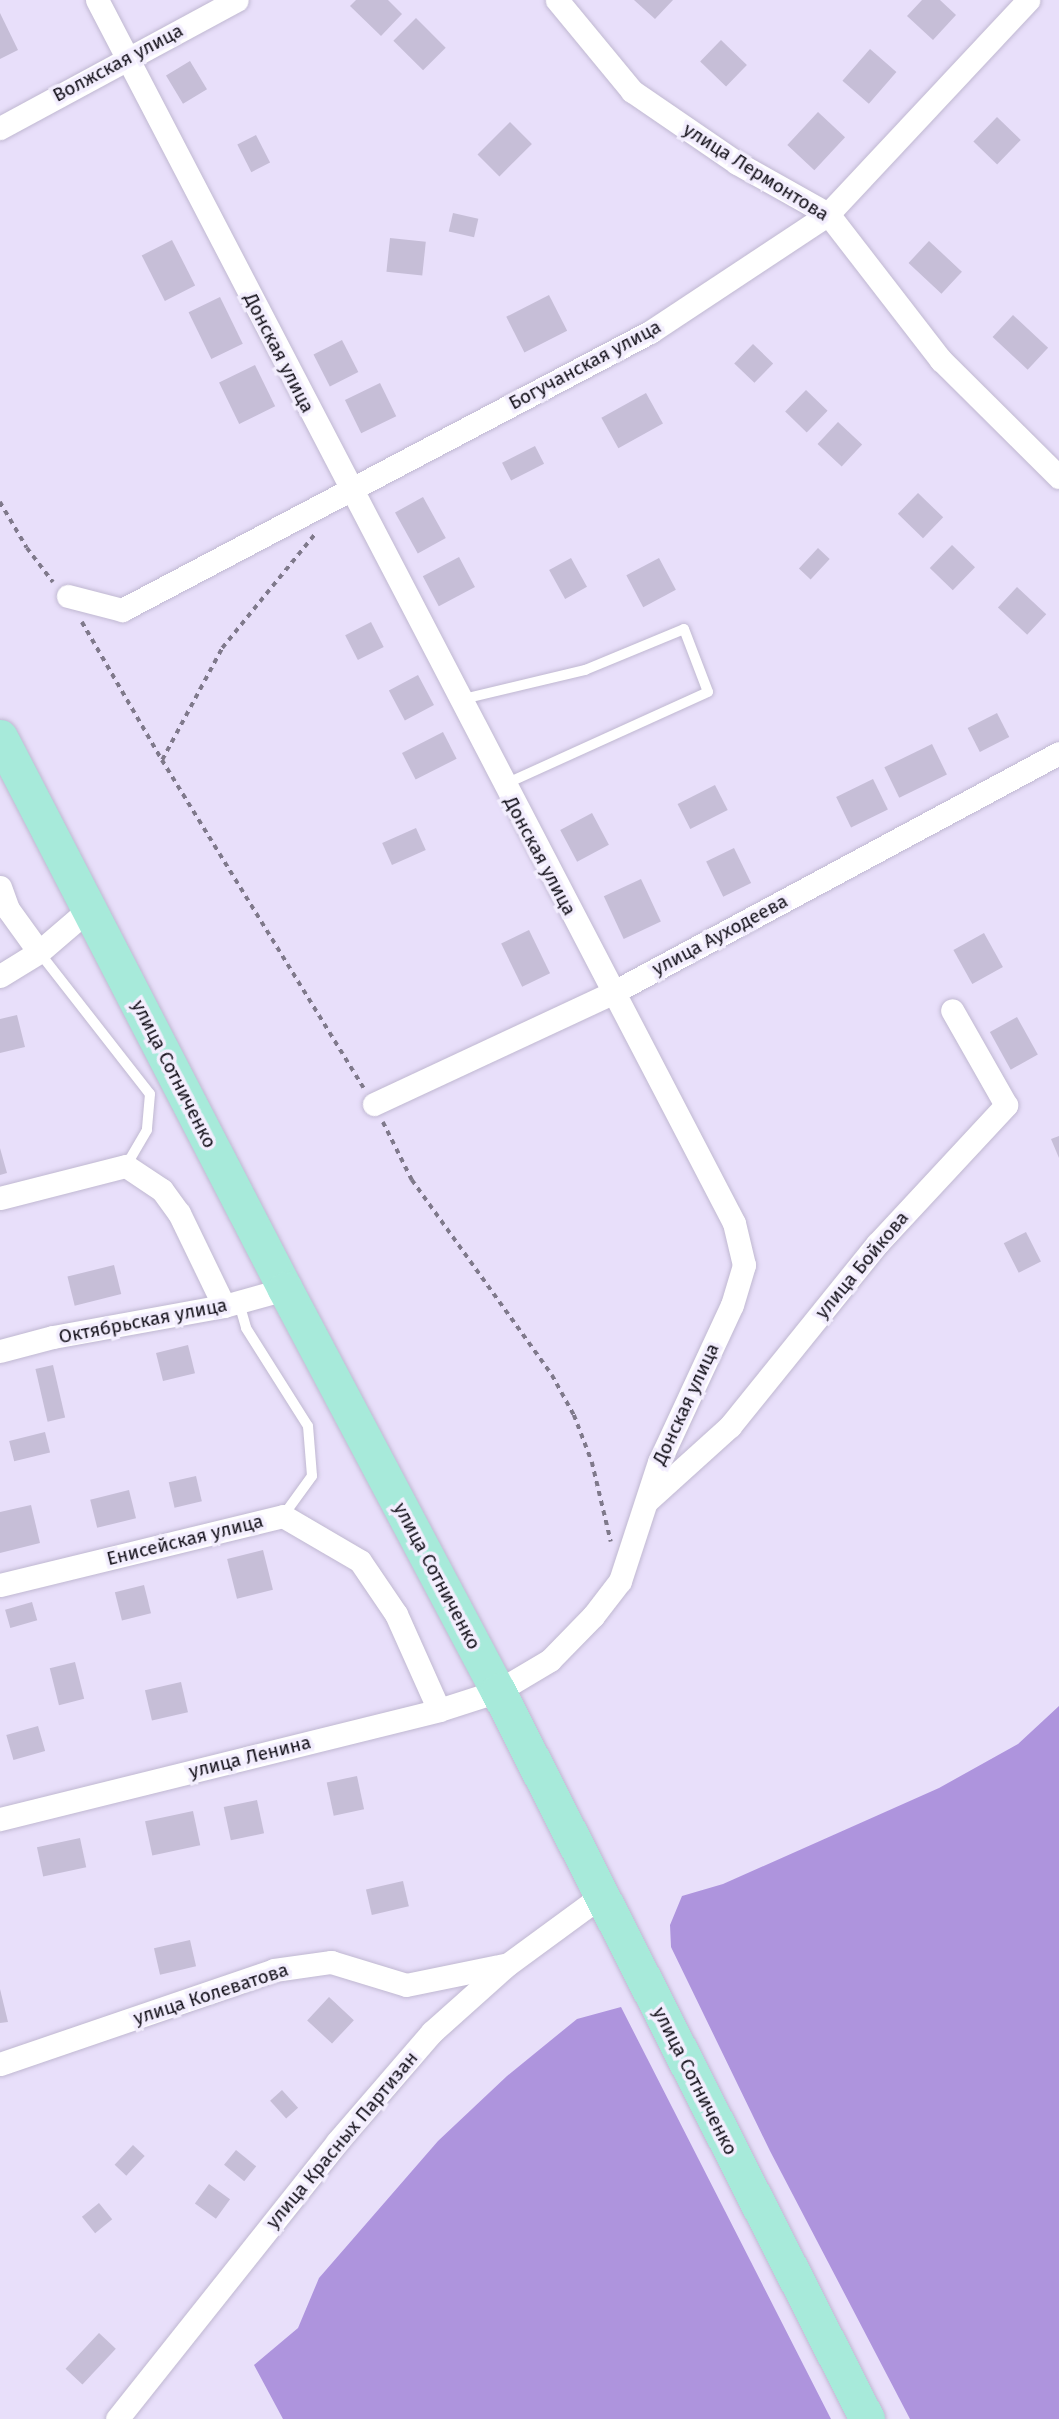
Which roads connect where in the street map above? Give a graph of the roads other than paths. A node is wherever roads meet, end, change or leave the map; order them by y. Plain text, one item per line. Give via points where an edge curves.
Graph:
1 (97, 0) edge
2 (237, 0) edge
3 (557, 0) edge
4 (1028, 0) edge
5 (127, 58) junction
6 (0, 128) edge
7 (828, 214) junction
8 (1059, 477) edge
9 (350, 490) junction
10 (68, 596) road end
11 (459, 700) junction
12 (0, 737) edge
13 (1059, 754) edge
14 (503, 785) junction
15 (0, 887) edge
16 (89, 909) junction
17 (39, 952) junction
18 (0, 976) edge
19 (612, 993) junction
20 (952, 1010) dead end
21 (374, 1104) road end
22 (126, 1166) junction
23 (0, 1198) edge
24 (285, 1289) junction
25 (231, 1305) junction
26 (0, 1350) edge
27 (645, 1503) junction
28 (283, 1516) junction
29 (0, 1585) edge
30 (498, 1691) junction
31 (439, 1710) junction
32 (0, 1819) edge
33 (601, 1896) junction
34 (507, 1965) junction
35 (0, 2064) edge
36 (117, 2419) edge
37 (867, 2419) edge

1 - 5 street, Донская улица
2 - 5 street, Волжская улица
3 - 7 street, улица Лермонтова via 632,91 737,163
4 - 7 street, Богучанская улица
5 - 6 street, Волжская улица
5 - 9 street, Донская улица
7 - 8 street, улица Лермонтова via 941,360
7 - 9 street, Богучанская улица via 650,332
9 - 10 street, Богучанская улица via 122,610
9 - 11 street, Донская улица
11 - 14 street, Донская улица
11 - 14 lane via 585,670 684,629 708,692
12 - 16 main road, улица Сотниченко
13 - 19 street, улица Ауходеева
14 - 19 street, Донская улица
15 - 17 street via 8,909
16 - 17 street
16 - 24 main road, улица Сотниченко
17 - 18 street
17 - 22 lane via 150,1094 147,1130
19 - 21 street, улица Ауходеева
19 - 27 street, Донская улица via 734,1223 744,1265 732,1305 659,1462
20 - 27 street, улица Бойкова via 1006,1105 877,1244 730,1426
22 - 23 street
22 - 25 street via 162,1190
24 - 25 street, Октябрьская улица
24 - 30 main road, улица Сотниченко
25 - 26 street, Октябрьская улица
25 - 28 lane via 308,1426 312,1476
27 - 30 street, Донская улица via 620,1581 593,1616 550,1660
28 - 29 street, Енисейская улица
28 - 31 street, Енисейская улица via 359,1561 396,1614
30 - 31 street, улица Ленина
30 - 33 main road, улица Сотниченко
31 - 32 street, улица Ленина
33 - 34 street, улица Красных Партизан
33 - 37 main road, улица Сотниченко
34 - 35 street, улица Колеватова via 407,1985 331,1962 274,1970
34 - 36 street, улица Красных Партизан via 432,2032 337,2142

